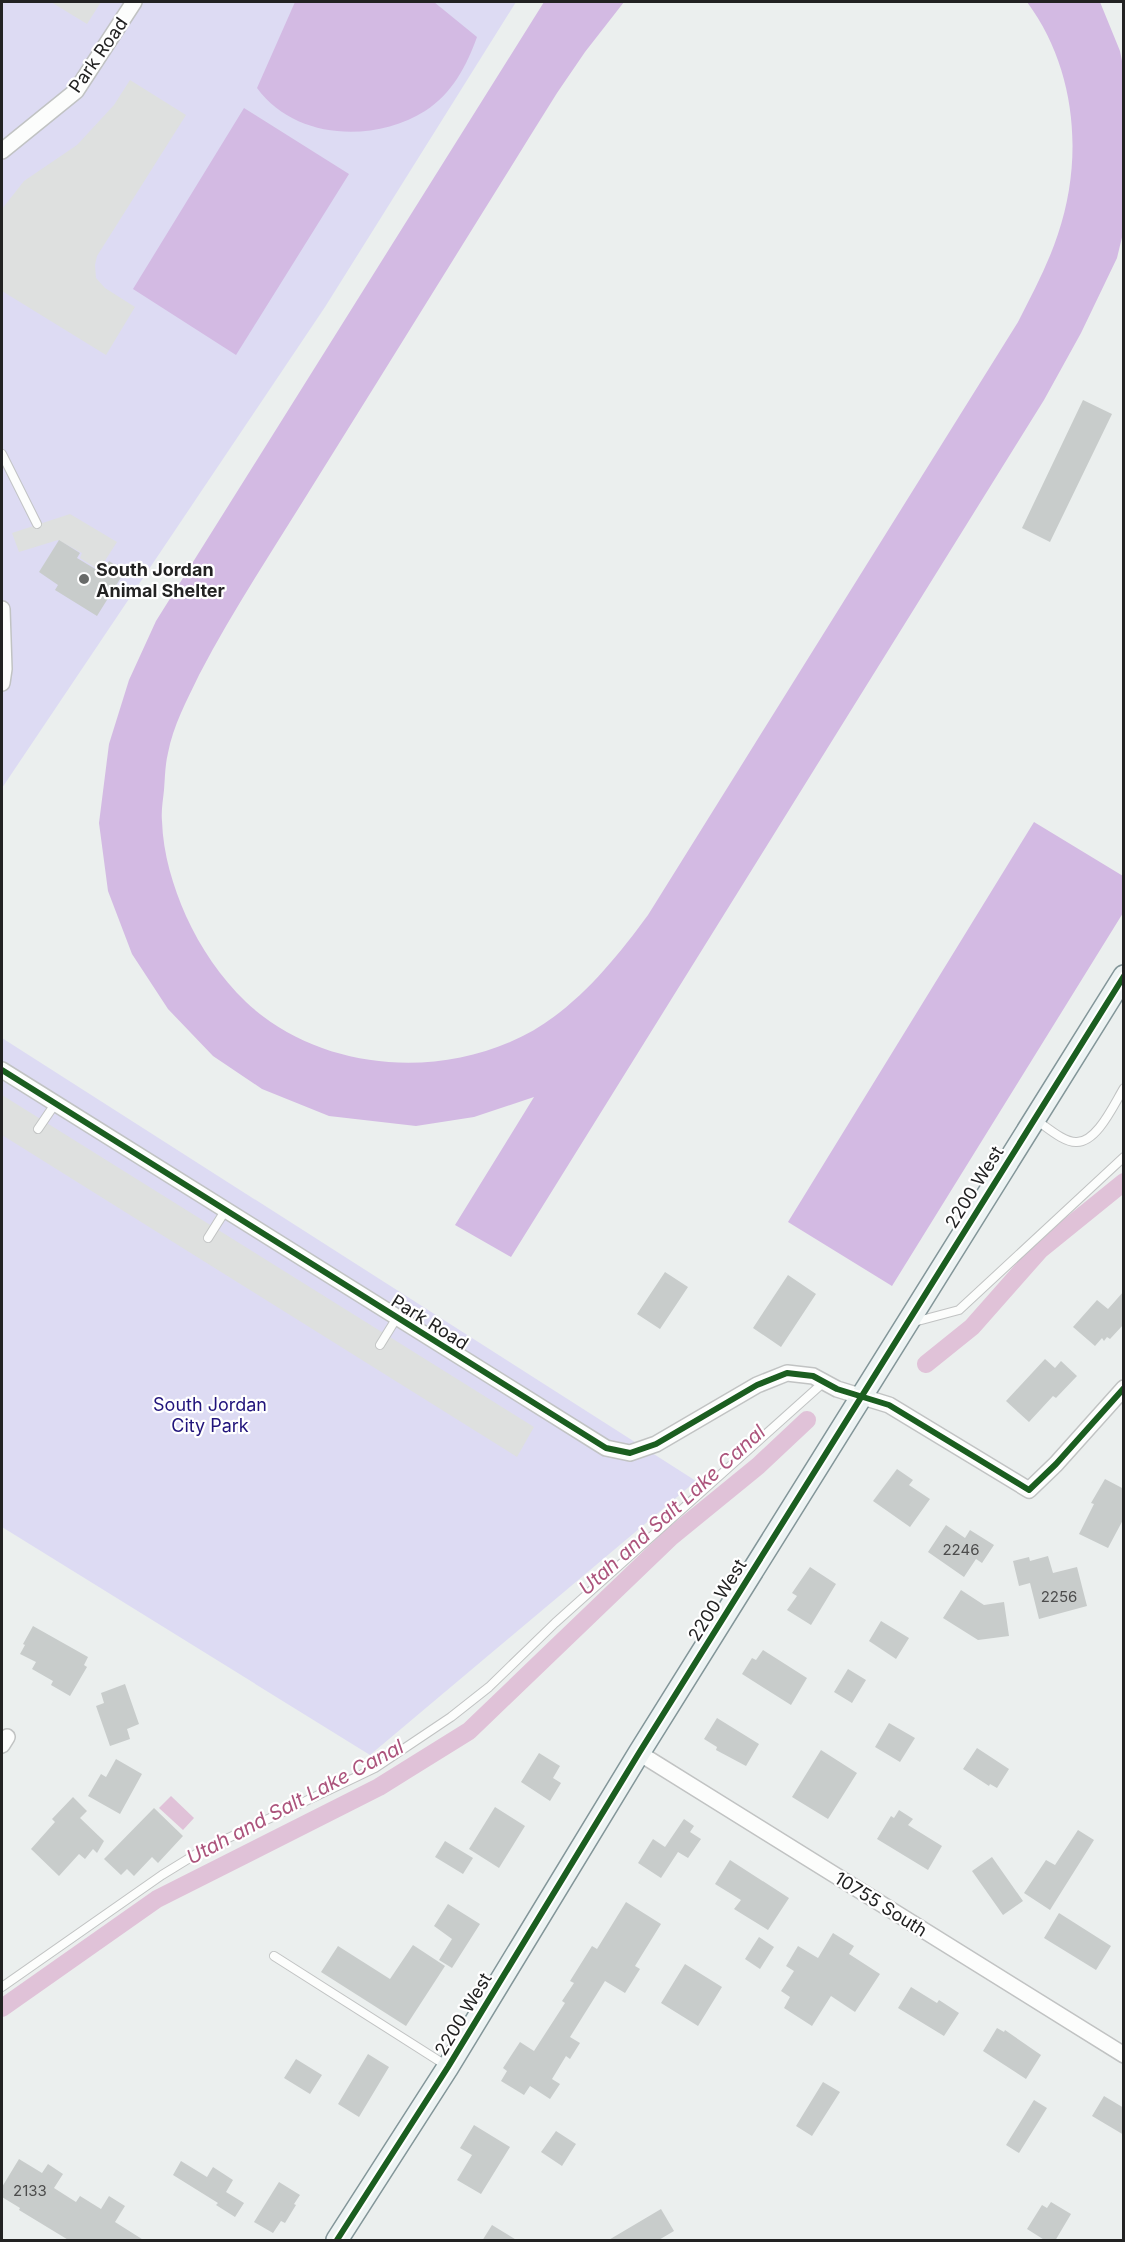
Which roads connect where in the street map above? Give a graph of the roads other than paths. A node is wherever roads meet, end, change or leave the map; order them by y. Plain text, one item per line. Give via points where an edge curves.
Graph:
1 (134, 2) edge
2 (2, 151) edge
3 (2, 454) edge
4 (37, 524) dead end
5 (2, 609) edge
6 (2, 683) edge
7 (1124, 976) edge
8 (2, 1070) edge
9 (1124, 1088) edge
10 (55, 1104) junction
11 (1034, 1119) junction
12 (38, 1130) dead end
13 (1124, 1157) edge
14 (225, 1211) junction
15 (208, 1238) dead end
16 (396, 1319) junction
17 (907, 1323) junction
18 (380, 1345) dead end
19 (824, 1382) junction
20 (1124, 1388) edge
21 (861, 1397) junction
22 (639, 1753) junction
23 (274, 1956) dead end
24 (2, 1987) edge
25 (1124, 2055) edge
26 (448, 2067) junction
27 (337, 2241) edge

1 - 2 street, Park Road via 76,91
3 - 4 lane
5 - 6 street
7 - 11 street, 2200 West
8 - 10 street, Park Road
9 - 11 lane via 1088,1140 1066,1139
10 - 12 lane
10 - 14 street, Park Road
11 - 17 street, 2200 West
13 - 17 lane via 959,1310
14 - 15 lane
14 - 16 street, Park Road
16 - 18 lane
16 - 19 street, Park Road via 606,1448 630,1453 656,1444 757,1385 787,1373 813,1376
17 - 21 street, 2200 West
19 - 21 street, Park Road
19 - 24 lane via 451,1717 375,1768 201,1851
20 - 21 street, Park Road via 1029,1490 889,1405
21 - 22 street, 2200 West
22 - 25 street, 10755 South
22 - 26 street, 2200 West
23 - 26 lane
26 - 27 street, 2200 West

